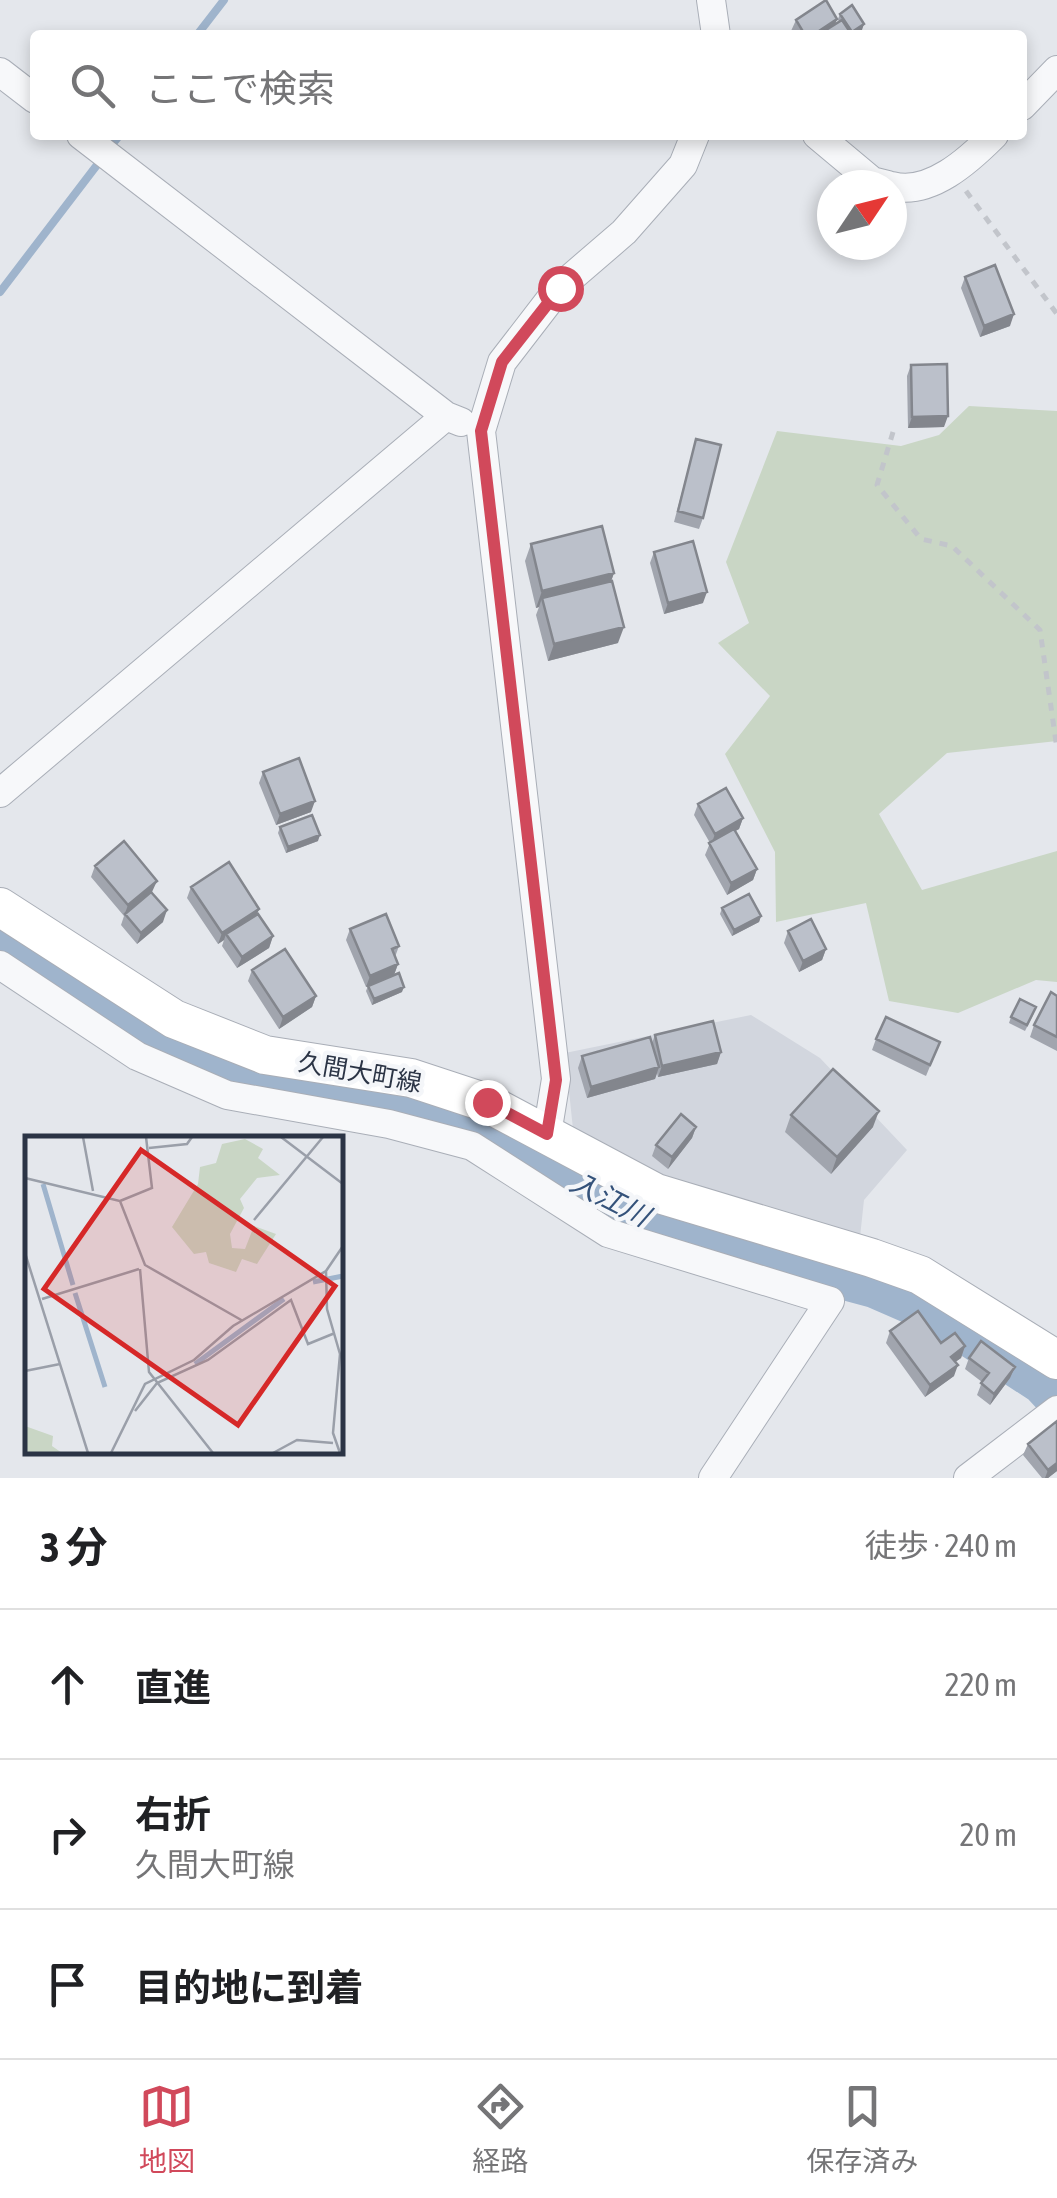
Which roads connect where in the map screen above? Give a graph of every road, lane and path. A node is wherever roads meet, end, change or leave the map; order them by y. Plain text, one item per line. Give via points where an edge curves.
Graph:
1 (710, 0) edge
2 (715, 30) edge
3 (1057, 70) edge
4 (0, 72) edge
5 (30, 95) edge
6 (1027, 101) edge
7 (88, 140) edge
8 (693, 140) edge
9 (823, 140) edge
10 (988, 140) edge
11 (859, 170) edge
12 (953, 172) junction
13 (907, 190) edge
14 (1057, 314) edge
15 (446, 416) junction
16 (481, 431) junction
17 (893, 432) dead end
18 (1057, 748) edge
19 (0, 794) edge
20 (0, 908) edge
21 (0, 965) edge
22 (547, 1134) junction
23 (1057, 1360) edge
24 (1056, 1411) edge
25 (713, 1478) edge
26 (968, 1478) edge

1 - 2 street
3 - 6 street
4 - 5 street
7 - 15 street
8 - 16 street via 683,165 624,232 560,288 502,362
9 - 11 street
10 - 12 street
12 - 13 street
12 - 14 path
15 - 16 street
15 - 19 street
16 - 22 street via 556,1080
17 - 18 path via 878,485 921,540 952,546 1040,630
20 - 22 main road, 久間大町線 via 174,1019 264,1055 411,1078 487,1102
21 - 25 street via 137,1056 226,1094 472,1146 608,1232 830,1301
22 - 23 main road, 久間大町線 via 656,1193 920,1275
24 - 26 street

